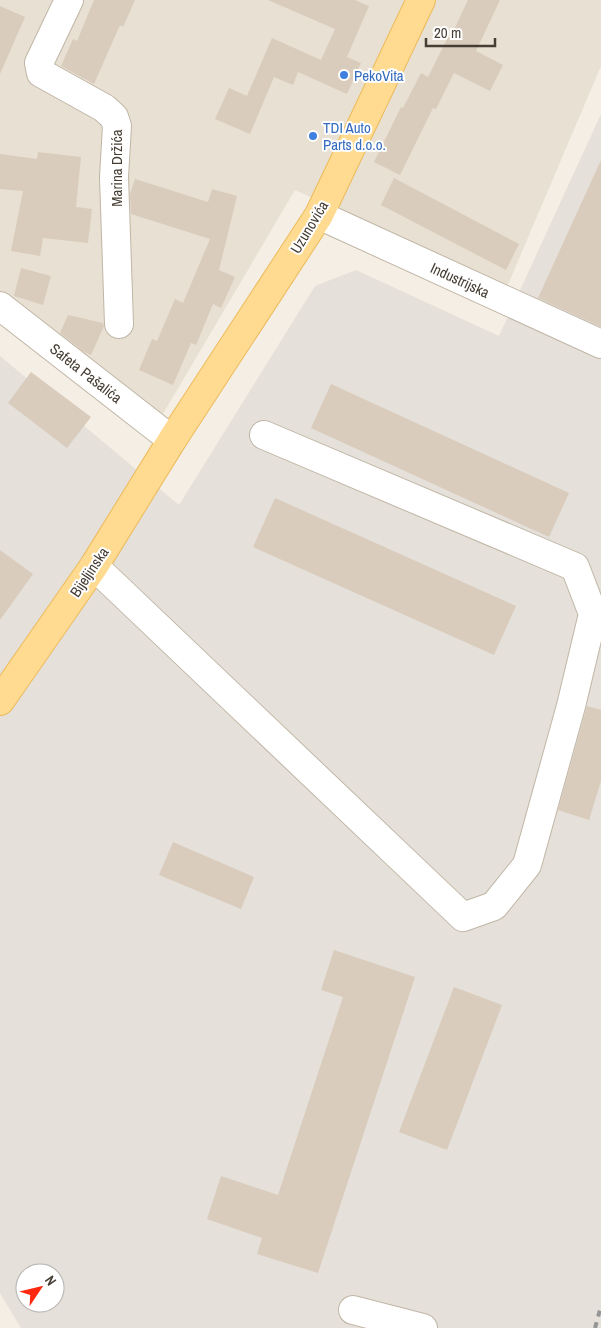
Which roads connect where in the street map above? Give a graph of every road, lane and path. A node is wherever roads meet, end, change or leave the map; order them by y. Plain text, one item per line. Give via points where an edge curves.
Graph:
1 (69, 0) edge
2 (421, 0) edge
3 (319, 215) junction
4 (0, 306) edge
5 (119, 324) dead end
6 (601, 344) edge
7 (264, 435) dead end
8 (172, 440) junction
9 (94, 566) junction
10 (0, 701) edge
11 (353, 1310) dead end
12 (423, 1328) edge

1 - 5 street, Marina Držića via 39,63 41,73 104,108 114,117 117,126 114,177
2 - 3 main road, Uzunovića
3 - 6 street, Industrijska
3 - 8 main road, Uzunovića
4 - 8 street, Safeta Pašalića
7 - 9 street via 575,567 593,614 574,697 527,865 494,906 463,917
8 - 9 main road, Bijeljinska
9 - 10 main road, Bijeljinska
11 - 12 street

